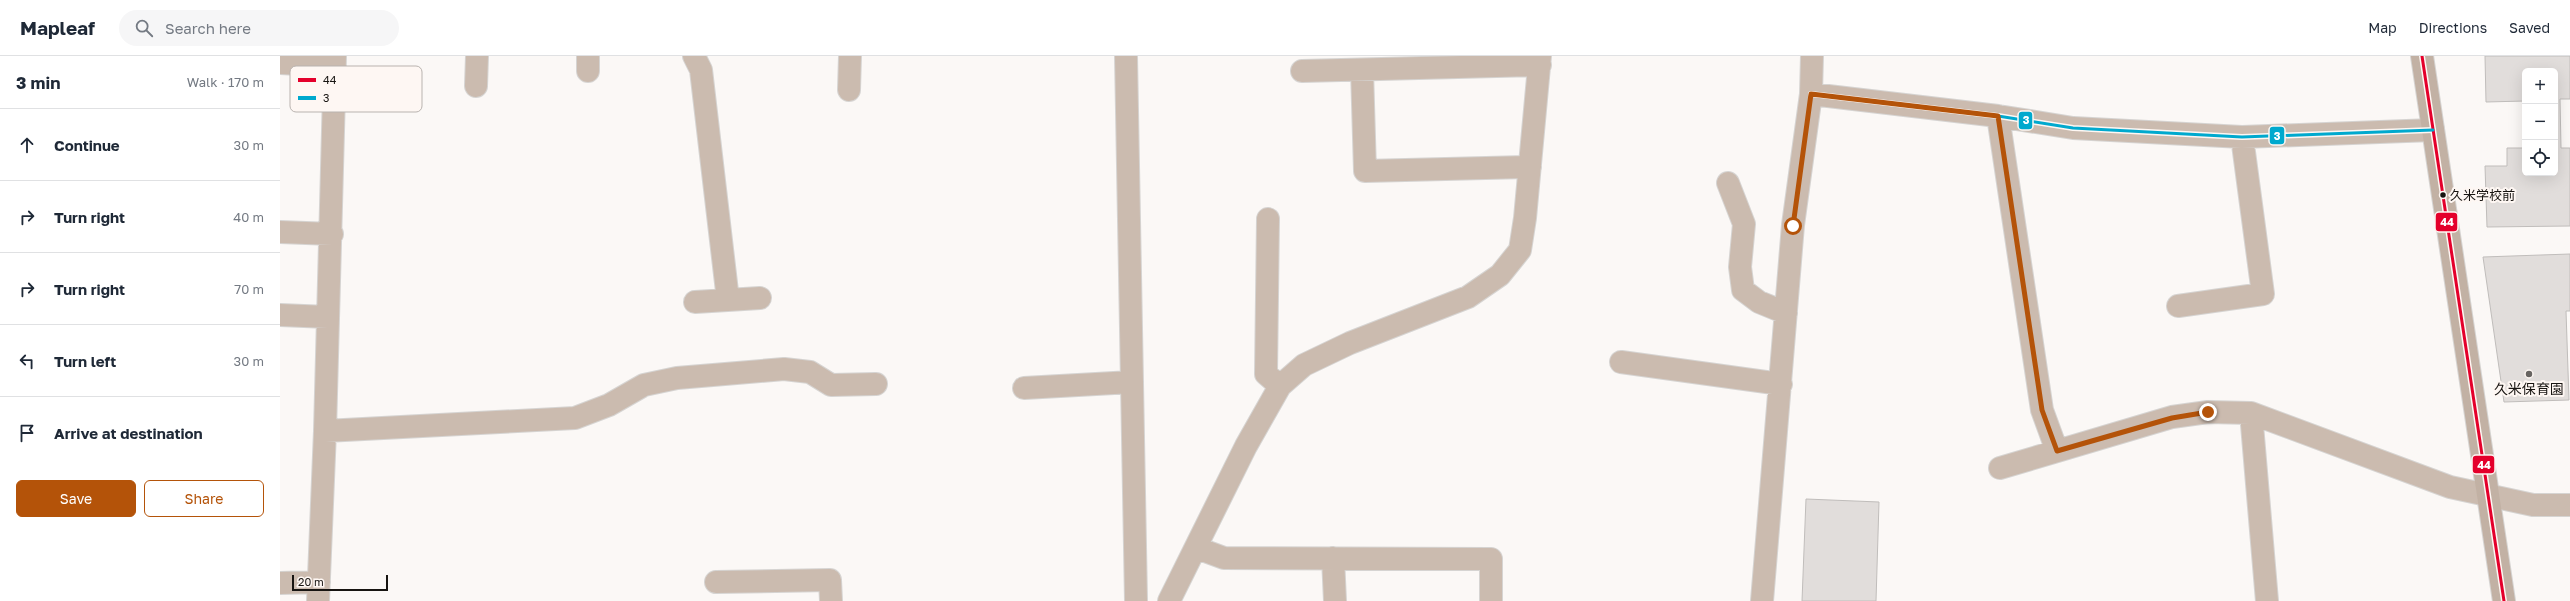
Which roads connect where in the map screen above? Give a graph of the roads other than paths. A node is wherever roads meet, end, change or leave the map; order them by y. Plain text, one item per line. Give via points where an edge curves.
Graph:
1 (476, 56) edge
2 (694, 56) edge
3 (850, 56) edge
4 (1126, 56) edge
5 (1812, 56) edge
6 (2422, 56) edge
7 (1540, 60) edge
8 (335, 61) edge
9 (280, 63) edge
10 (1362, 70) junction
11 (1302, 72) dead end
12 (476, 86) dead end
13 (849, 90) dead end
14 (1811, 94) junction
15 (334, 112) edge
16 (1998, 116) junction
17 (2434, 130) junction
18 (2242, 137) junction
19 (1530, 168) junction
20 (1728, 183) dead end
21 (1268, 219) dead end
22 (280, 232) edge
23 (332, 234) junction
24 (760, 298) dead end
25 (728, 300) junction
26 (695, 302) dead end
27 (2178, 306) dead end
28 (1786, 313) junction
29 (280, 315) edge
30 (328, 317) junction
31 (1621, 362) dead end
32 (1132, 382) junction
33 (876, 384) dead end
34 (1780, 384) junction
35 (1280, 386) junction
36 (1024, 388) dead end
37 (2251, 413) junction
38 (326, 431) junction
39 (2057, 451) junction
40 (2000, 468) dead end
41 (2489, 496) junction
42 (2570, 505) edge
43 (1197, 548) junction
44 (1333, 558) junction
45 (716, 582) dead end
46 (280, 583) edge
47 (319, 592) edge
48 (831, 601) edge
49 (1136, 601) edge
50 (1169, 601) edge
51 (1335, 601) edge
52 (1491, 601) edge
53 (1762, 601) edge
54 (2267, 601) edge
55 (2504, 601) edge

1 - 12 street
2 - 25 street via 701,70
3 - 13 street
4 - 32 street
5 - 14 street
6 - 17 main road
7 - 10 street
7 - 19 street
8 - 9 street
10 - 11 street
10 - 19 street via 1364,171
14 - 16 street
14 - 28 street via 1793,226
15 - 23 street
16 - 18 street via 2073,128
16 - 39 street via 2042,410
17 - 18 street
17 - 41 main road
18 - 27 street via 2262,294
19 - 35 street via 1520,250 1500,275 1468,297 1350,343 1304,365
20 - 28 street via 1744,224 1740,267 1743,290 1759,302
21 - 35 street via 1266,374
22 - 23 street
23 - 30 street
24 - 25 street
25 - 26 street
28 - 34 street
29 - 30 street
30 - 38 street
31 - 34 street
32 - 36 street
32 - 49 street
33 - 38 street via 831,385 810,372 784,369 685,377 644,385 608,406 575,418
34 - 53 street
35 - 43 street via 1246,446
37 - 39 street via 2208,412 2172,418
37 - 41 street via 2450,487
37 - 54 street
38 - 47 street
39 - 40 street
41 - 42 street via 2533,505
41 - 55 main road
43 - 44 street via 1224,558
43 - 50 street
44 - 51 street
44 - 52 street via 1491,559
45 - 48 street via 830,580
46 - 47 street

